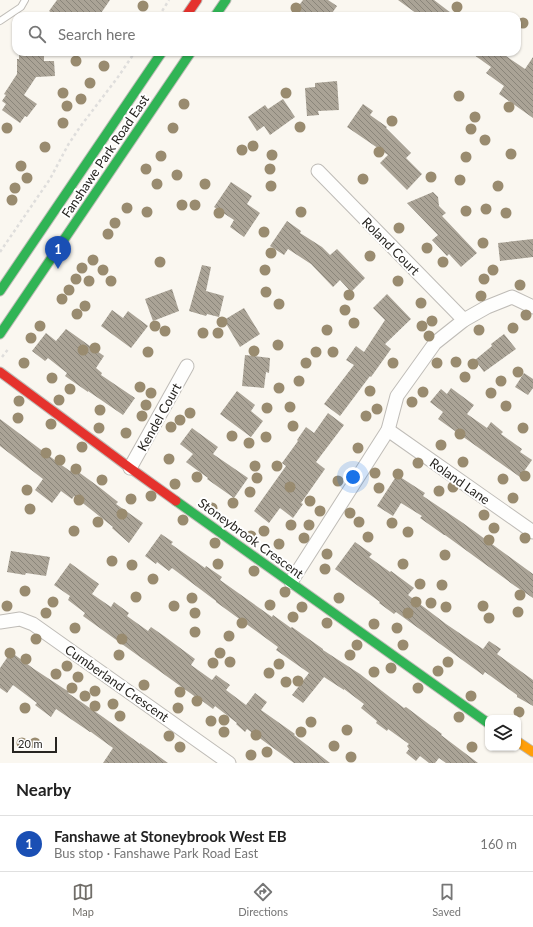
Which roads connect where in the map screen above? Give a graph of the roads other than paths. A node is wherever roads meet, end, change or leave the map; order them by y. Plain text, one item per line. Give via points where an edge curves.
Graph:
1 (25, 0) edge
2 (197, 0) edge
3 (226, 0) edge
4 (14, 12) edge
5 (189, 12) edge
6 (218, 12) edge
7 (12, 13) edge
8 (0, 21) edge
9 (159, 56) edge
10 (188, 56) edge
11 (318, 171) dead end
12 (0, 291) edge
13 (533, 307) edge
14 (464, 320) junction
15 (0, 334) edge
16 (187, 366) dead end
17 (0, 372) edge
18 (388, 430) junction
19 (130, 468) junction
20 (533, 532) edge
21 (290, 582) junction
22 (0, 622) edge
23 (485, 721) edge
24 (521, 744) edge
25 (533, 752) edge
26 (229, 763) edge

1 - 4 lane
2 - 5 main road
3 - 6 main road
7 - 8 lane
9 - 12 main road, Fanshawe Park Road East
10 - 15 main road, Fanshawe Park Road East
11 - 14 street, Roland Court
13 - 14 street via 512,297
14 - 18 street via 435,343 397,396
16 - 19 street, Kendel Court
17 - 19 main road, Stoneybrook Crescent
18 - 20 street, Roland Lane
18 - 21 street
19 - 21 main road, Stoneybrook Crescent
21 - 23 main road, Stoneybrook Crescent
22 - 26 street, Cumberland Crescent via 20,619 33,624
24 - 25 main road

